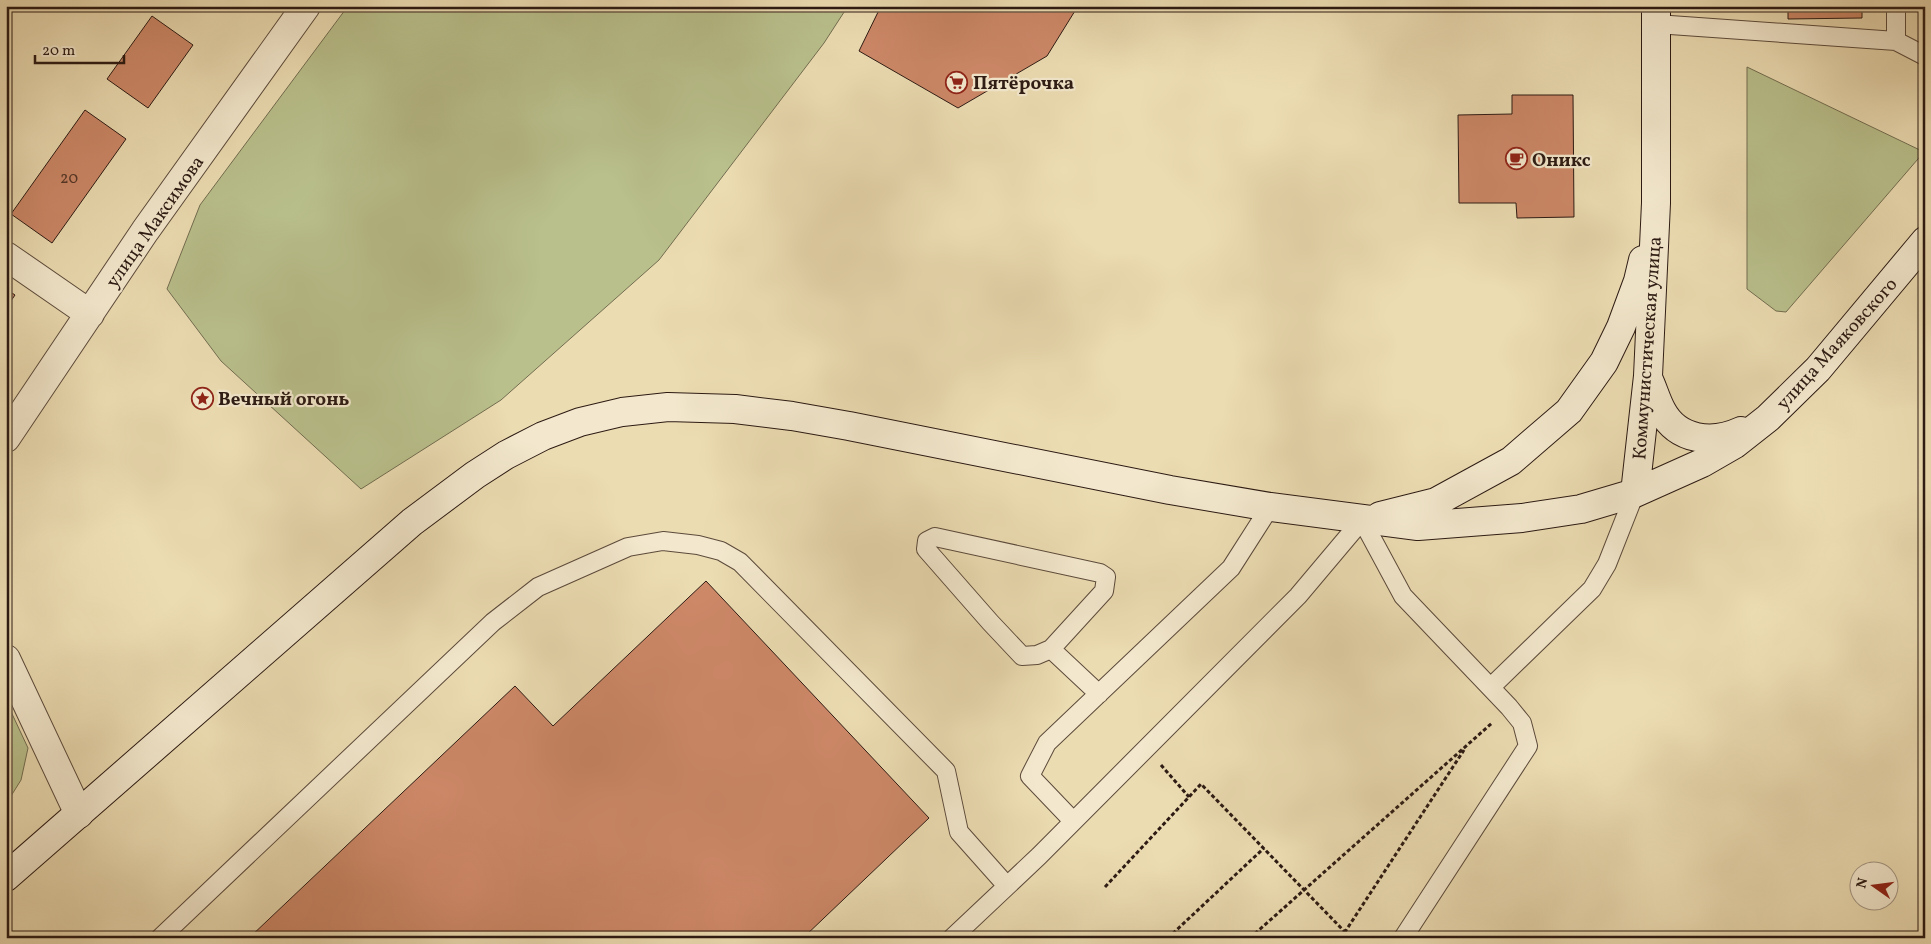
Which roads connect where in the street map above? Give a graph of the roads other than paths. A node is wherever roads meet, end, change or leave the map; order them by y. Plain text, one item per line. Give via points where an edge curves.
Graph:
1 (306, 6) edge
2 (1896, 6) edge
3 (1656, 15) edge
4 (1896, 40) junction
5 (1925, 56) edge
6 (1656, 203) junction
7 (1925, 241) edge
8 (6, 256) edge
9 (90, 314) junction
10 (1648, 376) junction
11 (1768, 418) junction
12 (6, 438) edge
13 (1635, 493) junction
14 (1270, 507) junction
15 (1362, 520) junction
16 (1051, 649) junction
17 (6, 659) edge
18 (1491, 687) junction
19 (1099, 694) junction
20 (78, 814) junction
21 (1073, 822) junction
22 (6, 877) edge
23 (1007, 886) junction
24 (160, 938) edge
25 (952, 938) edge
26 (1403, 938) edge

1 - 9 main road, улица Максимова via 145,231
2 - 4 lane
3 - 4 lane
3 - 6 main road, Коммунистическая улица
4 - 5 lane
6 - 10 main road, Коммунистическая улица
6 - 15 main road, Коммунистическая улица via 1638,281 1622,327 1604,362 1570,411 1510,461 1436,502
7 - 11 main road, улица Маяковского via 1818,369
8 - 9 main road
9 - 12 main road, улица Максимова
10 - 11 main road via 1662,412 1677,428 1694,437 1712,439 1732,435
10 - 13 main road, Коммунистическая улица
11 - 13 main road, улица Маяковского via 1735,444 1702,463
13 - 15 main road, улица Маяковского via 1581,509 1478,522 1418,526
13 - 18 lane via 1607,564 1592,589
14 - 15 main road, улица Маяковского
14 - 19 lane via 1232,568
14 - 20 main road, улица Маяковского via 849,426 735,409 668,407 622,412 580,422 542,436 506,455 412,522
15 - 18 lane via 1403,596
15 - 21 lane via 1298,596
16 - 16 lane via 1104,591 1106,577 1100,573 935,537 928,541 926,549 1022,656 1037,655
16 - 19 lane
17 - 20 main road
18 - 26 lane via 1522,723 1528,746
19 - 21 lane via 1047,743 1030,776
20 - 22 main road, улица Маяковского
21 - 23 lane
23 - 24 lane via 959,832 946,771 740,562 721,551 663,541 628,547 538,587 493,622
23 - 25 lane

